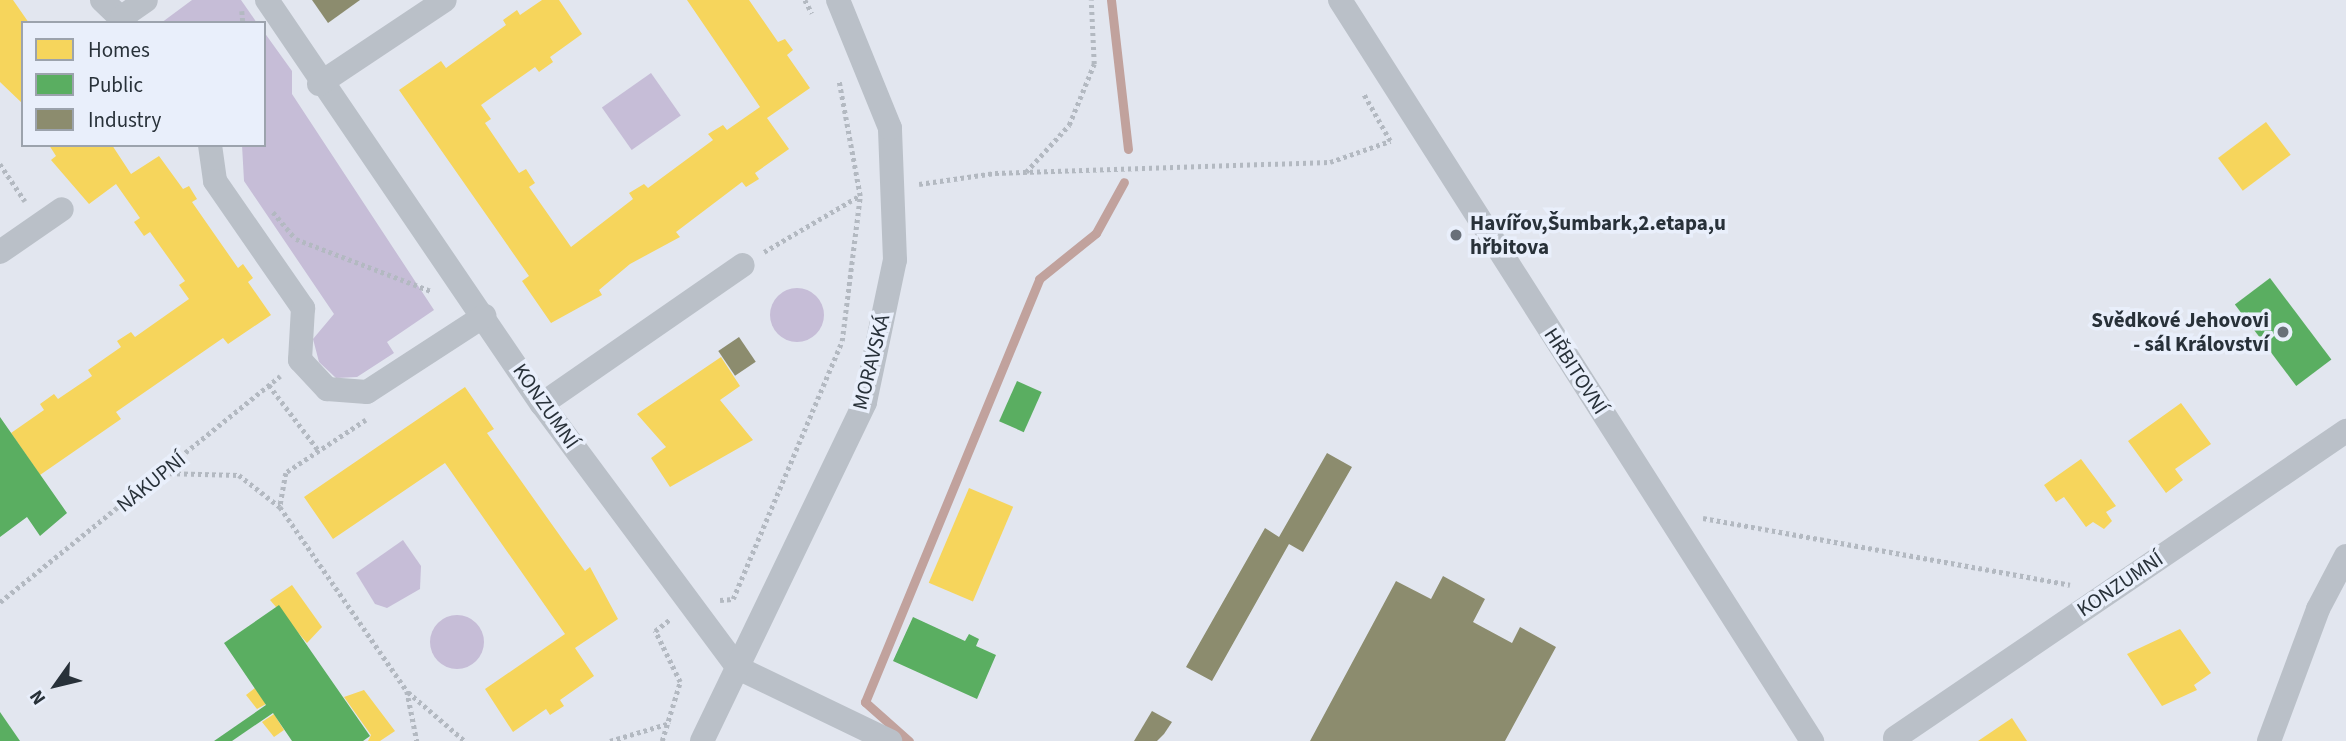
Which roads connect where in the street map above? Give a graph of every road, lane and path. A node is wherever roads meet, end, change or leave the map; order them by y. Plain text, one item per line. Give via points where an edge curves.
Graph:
1 (102, 0) edge
2 (146, 0) edge
3 (267, 0) edge
4 (445, 0) edge
5 (805, 0) edge
6 (838, 0) edge
7 (1091, 0) edge
8 (1340, 0) edge
9 (815, 18) dead end
10 (124, 20) edge
11 (838, 78) dead end
12 (319, 84) junction
13 (1390, 141) dead end
14 (209, 147) edge
15 (0, 164) edge
16 (1025, 172) junction
17 (893, 188) junction
18 (860, 196) junction
19 (62, 209) dead end
20 (271, 209) dead end
21 (40, 224) junction
22 (0, 252) edge
23 (743, 265) joint
24 (438, 294) dead end
25 (484, 316) junction
26 (300, 360) junction
27 (269, 385) junction
28 (368, 392) junction
29 (542, 404) junction
30 (2346, 431) edge
31 (319, 451) junction
32 (163, 473) junction
33 (280, 508) junction
34 (1665, 511) junction
35 (2346, 556) edge
36 (2108, 592) junction
37 (0, 602) edge
38 (690, 603) junction
39 (738, 668) junction
40 (407, 691) junction
41 (671, 723) junction
42 (1895, 738) dead end
43 (416, 741) edge
44 (465, 741) edge
45 (610, 741) edge
46 (662, 741) edge
47 (702, 741) edge
48 (890, 741) edge
49 (1812, 741) edge
50 (2269, 741) edge

1 - 10 street
2 - 10 street
3 - 12 street, KONZUMNÍ
4 - 12 street
5 - 9 path
6 - 17 street, MORAVSKÁ via 890,128
7 - 16 path via 1094,64 1069,125
8 - 34 street, HŘBITOVNÍ
11 - 18 path
12 - 25 street, KONZUMNÍ
13 - 16 path via 1330,162
14 - 26 street via 215,181 303,308
15 - 21 path
16 - 17 path
17 - 18 path
17 - 39 street, MORAVSKÁ via 895,260 865,402
18 - 23 path
18 - 38 path via 842,341 733,599
19 - 21 street
20 - 24 path via 296,239
21 - 22 street
23 - 29 street
25 - 28 street
25 - 29 street, KONZUMNÍ
26 - 27 path, NÁKUPNÍ
26 - 28 street via 327,389
27 - 31 path
27 - 32 path, NÁKUPNÍ
28 - 31 path via 372,416
29 - 38 street, KONZUMNÍ
30 - 36 street, KONZUMNÍ
31 - 33 path via 286,473
32 - 33 path via 239,475
32 - 37 path, NÁKUPNÍ
33 - 40 path
34 - 36 path
34 - 49 street, HŘBITOVNÍ
35 - 50 street via 2318,609
36 - 42 street, KONZUMNÍ
38 - 39 street, KONZUMNÍ
38 - 41 path via 655,631 680,682
39 - 47 street, MORAVSKÁ
39 - 48 street, KONZUMNÍ
40 - 43 path
40 - 44 path
41 - 45 path
41 - 46 path

